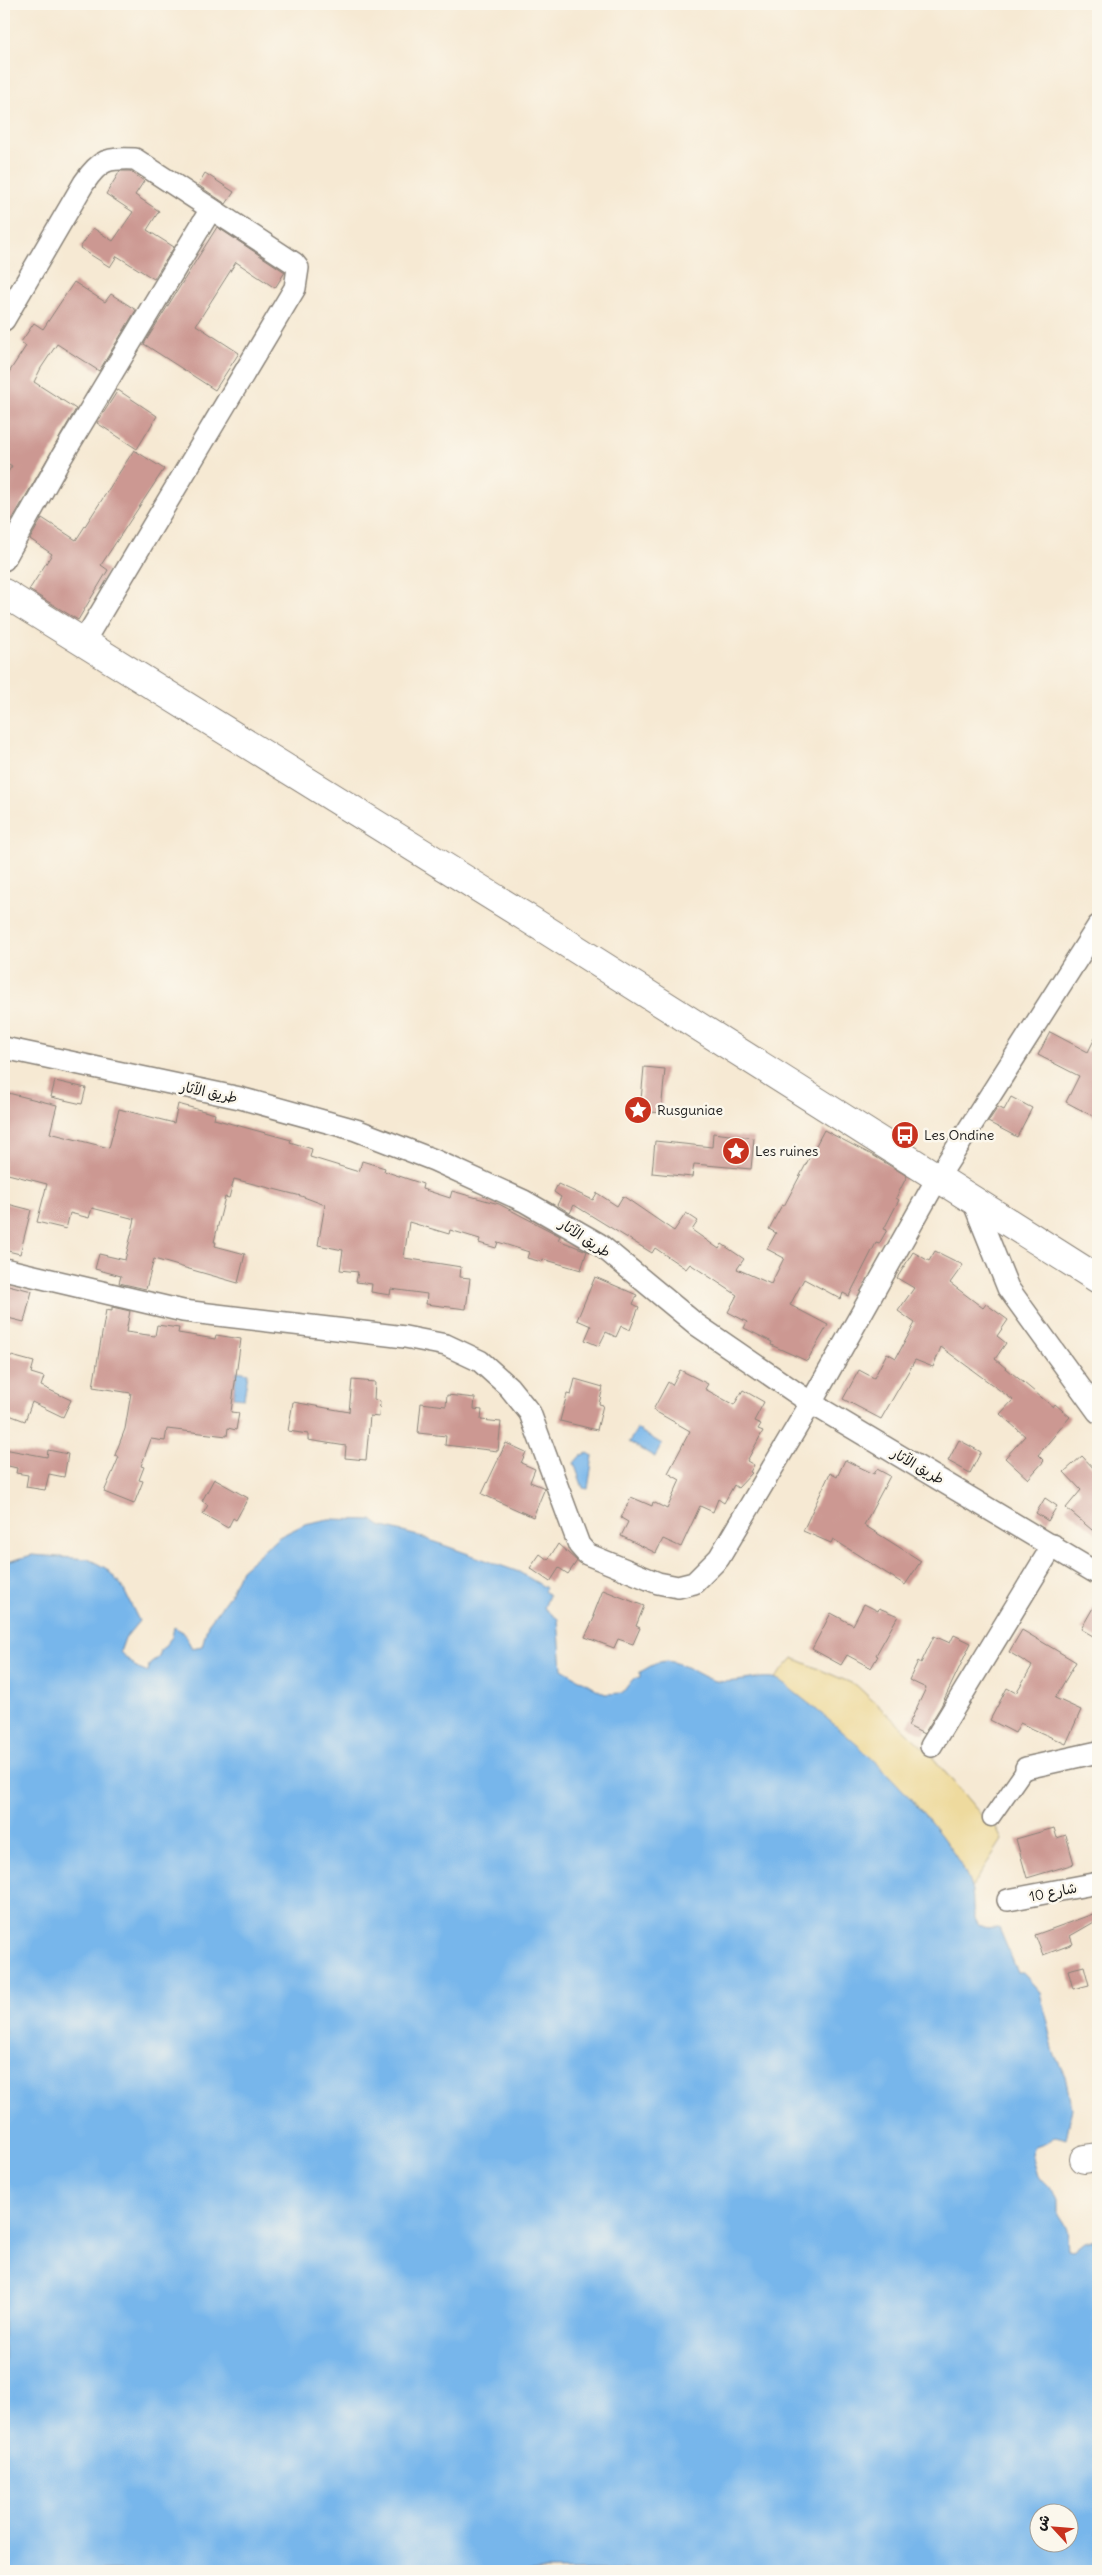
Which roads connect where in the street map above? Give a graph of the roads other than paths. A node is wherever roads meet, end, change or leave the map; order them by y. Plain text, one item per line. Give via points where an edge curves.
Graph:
1 (211, 209) junction
2 (4, 320) edge
3 (4, 560) edge
4 (4, 592) edge
5 (84, 641) junction
6 (1098, 926) edge
7 (4, 1048) edge
8 (937, 1179) junction
9 (973, 1200) junction
10 (4, 1269) edge
11 (1098, 1279) edge
12 (811, 1403) junction
13 (1098, 1412) edge
14 (1053, 1545) junction
15 (1098, 1574) edge
16 (931, 1746) dead end
17 (1098, 1752) edge
18 (1026, 1768) joint
19 (991, 1818) dead end
20 (1098, 1883) edge
21 (1008, 1900) dead end

1 - 2 street via 134,159 110,158 91,172 84,182
1 - 3 street via 61,458
1 - 5 street via 294,263 298,268 295,288
4 - 5 main road
5 - 8 main road
6 - 8 street
7 - 12 street, طريق الآثار via 240,1098 356,1130 434,1160 524,1201 599,1244 697,1325
8 - 9 main road
8 - 12 street
9 - 11 main road
9 - 13 street via 1008,1288
10 - 12 street via 183,1311 405,1337 446,1345 472,1357 509,1387 530,1413 579,1545 586,1554 658,1583 678,1587 694,1583 719,1558
12 - 14 street, طريق الآثار
14 - 15 street, طريق الآثار
14 - 16 street
17 - 18 street
18 - 19 street
20 - 21 street, شارع 10

